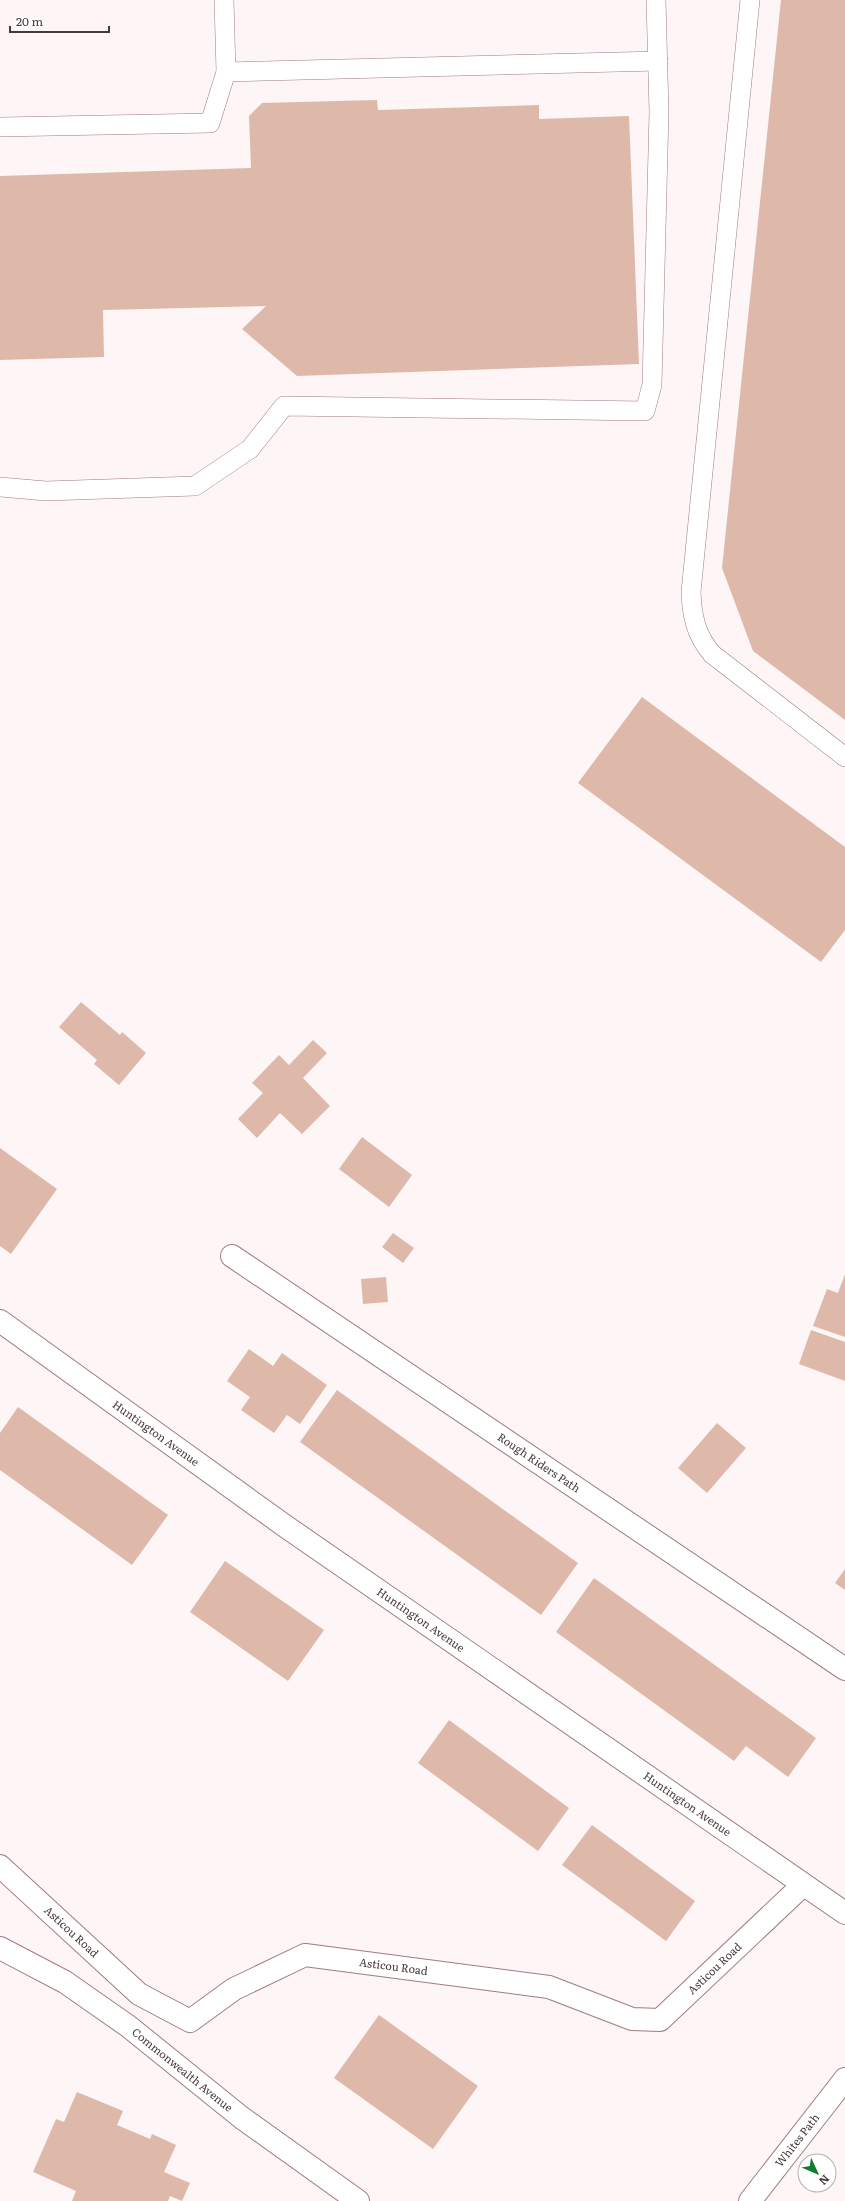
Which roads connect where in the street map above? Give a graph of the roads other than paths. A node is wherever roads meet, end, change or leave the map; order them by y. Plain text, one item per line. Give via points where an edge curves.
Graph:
1 (224, 0) edge
2 (656, 0) edge
3 (750, 0) edge
4 (658, 60) junction
5 (226, 72) junction
6 (0, 127) edge
7 (0, 487) edge
8 (845, 757) edge
9 (232, 1256) dead end
10 (0, 1321) edge
11 (845, 1670) edge
12 (0, 1866) edge
13 (803, 1885) junction
14 (845, 1913) edge
15 (0, 1948) edge
16 (845, 2079) edge
17 (358, 2201) edge
18 (750, 2201) edge

1 - 5 lane
2 - 4 lane
3 - 8 lane via 691,592 694,626 712,654
4 - 5 lane
4 - 7 lane via 652,385 645,411 284,406 250,450 195,486 46,491
5 - 6 lane via 210,123
9 - 11 street, Rough Riders Path
10 - 13 street, Huntington Avenue via 291,1530
12 - 13 street, Asticou Road via 139,1994 190,2021 234,1989 305,1955 549,1987 632,2019 660,2020
13 - 14 street, Huntington Avenue
15 - 17 street, Commonwealth Avenue via 65,1982 128,2026 242,2118
16 - 18 street, Whites Path

